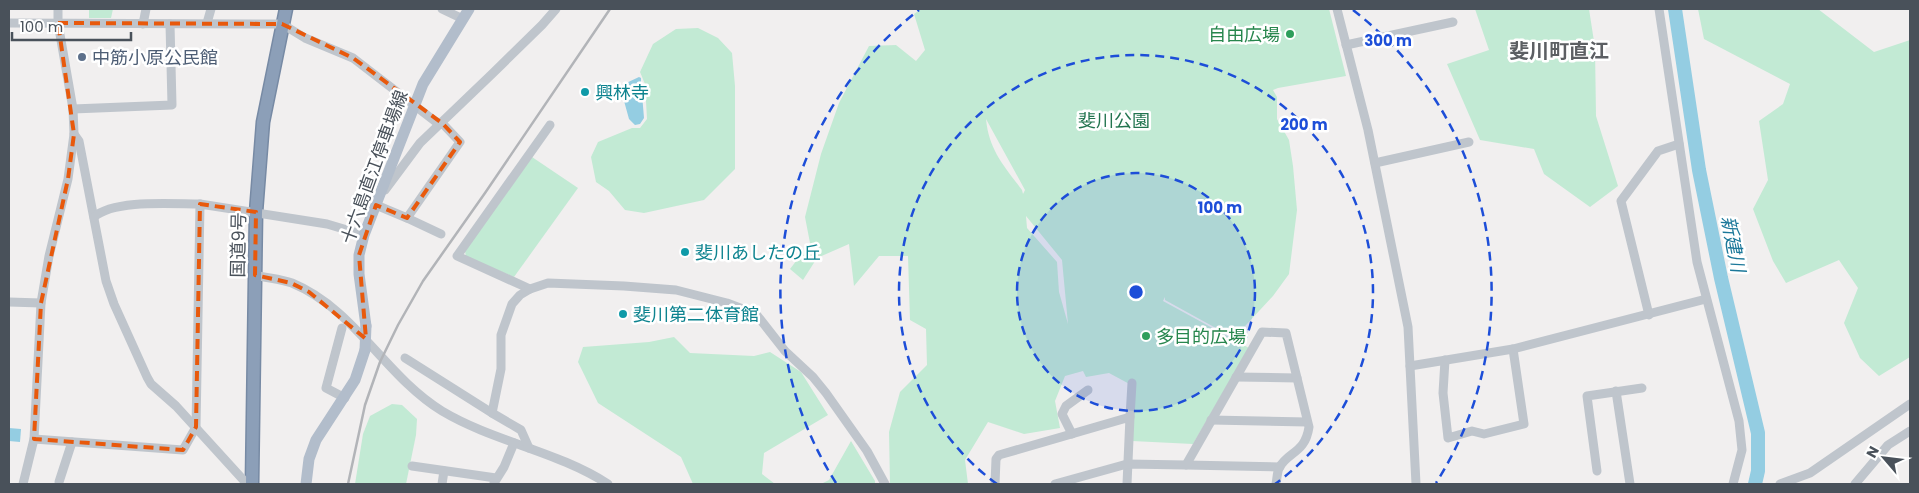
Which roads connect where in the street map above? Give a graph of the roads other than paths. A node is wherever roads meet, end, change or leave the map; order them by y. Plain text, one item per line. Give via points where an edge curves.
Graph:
1 (58, 9) edge
2 (146, 9) edge
3 (211, 9) edge
4 (286, 9) edge
5 (442, 9) edge
6 (556, 9) edge
7 (1337, 9) edge
8 (1659, 9) edge
9 (466, 14) edge
10 (1454, 22) dead end
11 (9, 23) edge
12 (207, 23) junction
13 (58, 24) junction
14 (142, 24) junction
15 (170, 24) junction
16 (282, 24) junction
17 (1346, 45) junction
18 (416, 106) junction
19 (73, 109) junction
20 (442, 123) junction
21 (550, 125) dead end
22 (74, 134) junction
23 (1469, 142) dead end
24 (1680, 144) junction
25 (1375, 162) junction
26 (378, 201) junction
27 (200, 204) junction
28 (256, 212) junction
29 (94, 217) junction
30 (407, 218) junction
31 (441, 234) dead end
32 (364, 235) junction
33 (255, 275) junction
34 (530, 289) junction
35 (1706, 299) junction
36 (9, 302) edge
37 (41, 303) junction
38 (1649, 315) junction
39 (342, 328) dead end
40 (1513, 349) junction
41 (405, 358) dead end
42 (1445, 360) junction
43 (1410, 366) junction
44 (1236, 377) junction
45 (1297, 378) junction
46 (1132, 383) dead end
47 (1642, 388) dead end
48 (1088, 390) dead end
49 (1616, 391) junction
50 (345, 398) junction
51 (1910, 404) edge
52 (492, 413) junction
53 (1130, 417) junction
54 (1211, 420) junction
55 (1307, 422) junction
56 (196, 428) junction
57 (1910, 431) edge
58 (1072, 434) junction
59 (34, 439) junction
60 (72, 442) junction
61 (514, 443) junction
62 (529, 448) junction
63 (1127, 464) junction
64 (1186, 465) junction
65 (412, 466) dead end
66 (1280, 467) junction
67 (444, 471) junction
68 (1597, 471) dead end
69 (495, 481) edge
70 (59, 482) dead end
71 (23, 484) edge
72 (247, 484) edge
73 (252, 484) edge
74 (306, 484) edge
75 (442, 484) edge
76 (608, 484) edge
77 (885, 484) edge
78 (995, 484) edge
79 (1055, 484) edge
80 (1127, 484) edge
81 (1276, 484) edge
82 (1416, 484) edge
83 (1630, 484) edge
84 (1733, 484) edge
85 (1782, 484) edge
86 (1855, 484) edge

1 - 13 street
2 - 14 street
3 - 12 street
4 - 16 highway, 国道9号
5 - 9 street
6 - 20 street
7 - 17 street
8 - 24 street
9 - 18 main road, 十六島直江停車場線 via 423,84
10 - 17 street
11 - 13 street
12 - 15 street
12 - 16 street
13 - 14 street
13 - 19 street
14 - 15 street
15 - 19 street via 172,105
16 - 18 street via 304,38 353,58
16 - 28 highway, 国道9号 via 263,122
17 - 25 street
18 - 20 street
18 - 26 main road, 十六島直江停車場線
19 - 22 street
20 - 26 street via 420,143
20 - 30 street via 460,142
21 - 34 street via 457,256
22 - 29 street via 79,141
22 - 37 street via 68,179
23 - 25 street
24 - 35 street via 1697,262
24 - 38 street via 1658,151 1621,201
25 - 43 street via 1408,327
26 - 30 street
26 - 32 main road, 十六島直江停車場線
27 - 28 street
27 - 29 street via 118,206
27 - 56 street
28 - 32 street via 327,224
28 - 33 highway, 国道9号
29 - 56 street via 109,293 147,377
30 - 31 street
32 - 50 main road, 十六島直江停車場線, bridge via 359,274 366,326 365,350
33 - 61 street via 291,283 323,301 441,410 478,430
33 - 73 highway, 国道9号
34 - 52 street via 512,304 501,335 501,369
34 - 77 street via 548,283 676,290 756,314 826,393 867,451
35 - 38 street
35 - 84 street via 1739,420 1742,450
36 - 37 street
37 - 59 street
38 - 40 street
39 - 50 street via 326,388
40 - 42 street
40 - 42 street via 1524,424 1484,434 1472,431 1448,438 1443,393
41 - 52 street
42 - 43 street
43 - 82 street
44 - 45 street
44 - 45 street via 1262,332 1286,333
44 - 54 street
45 - 55 street
46 - 53 street
47 - 49 street
48 - 58 street via 1066,406 1062,414
49 - 68 street via 1587,396
49 - 83 street
50 - 74 main road, 十六島直江停車場線 via 316,440 309,459
51 - 85 street via 1810,473
52 - 62 street via 521,430
53 - 58 street
53 - 63 street
54 - 55 street
54 - 64 street
55 - 66 street via 1307,436 1302,446
56 - 60 street via 183,450
56 - 72 street
57 - 86 street via 1888,445
58 - 78 street via 999,455
59 - 60 street
59 - 71 street
60 - 70 street
61 - 62 street
61 - 69 street
62 - 76 street via 580,468
63 - 64 street
63 - 79 street
63 - 80 street
64 - 66 street
65 - 67 street
66 - 81 street
67 - 69 street
67 - 75 street

